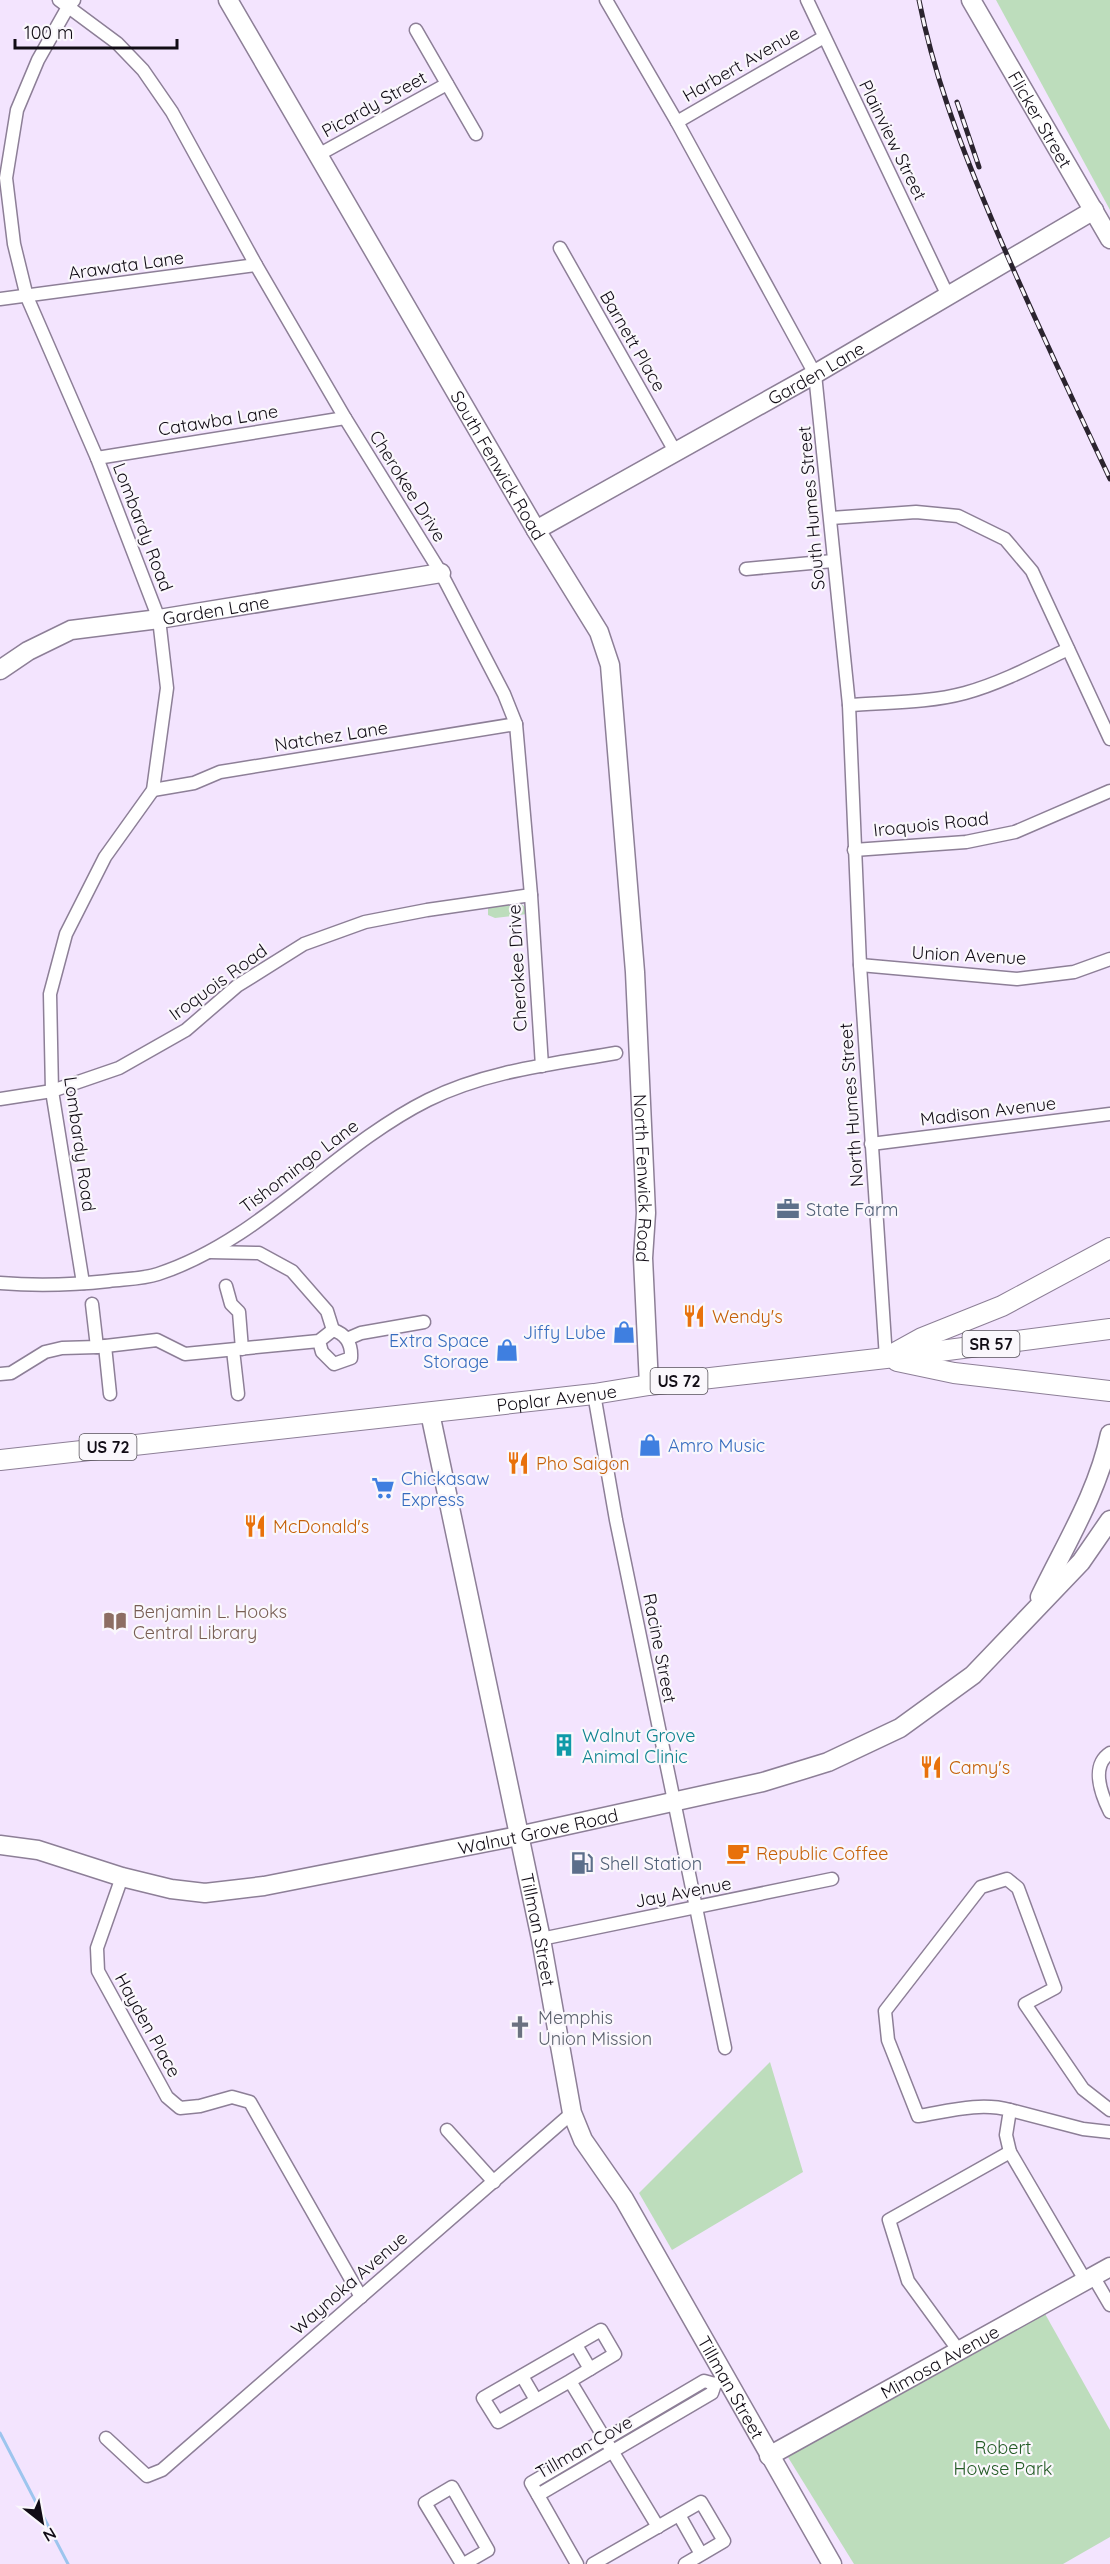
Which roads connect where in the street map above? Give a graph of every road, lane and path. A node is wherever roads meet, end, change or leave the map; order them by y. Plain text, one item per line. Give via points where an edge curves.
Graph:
1 (228, 0) edge
2 (606, 0) edge
3 (807, 0) edge
4 (971, 0) edge
5 (67, 2) edge
6 (416, 30) dead end
7 (824, 37) junction
8 (447, 84) junction
9 (677, 122) junction
10 (476, 134) dead end
11 (318, 155) junction
12 (1094, 210) junction
13 (1110, 239) edge
14 (560, 248) dead end
15 (256, 265) junction
16 (948, 296) junction
17 (27, 297) junction
18 (0, 299) edge
19 (815, 374) junction
20 (345, 418) junction
21 (676, 453) junction
22 (97, 458) junction
23 (831, 518) junction
24 (536, 530) junction
25 (833, 561) junction
26 (746, 569) dead end
27 (441, 573) junction
28 (159, 619) junction
29 (1068, 649) junction
30 (0, 670) edge
31 (849, 705) junction
32 (516, 724) junction
33 (1110, 739) edge
34 (153, 790) junction
35 (1110, 791) edge
36 (854, 850) junction
37 (531, 895) junction
38 (858, 922) joint
39 (1110, 959) edge
40 (860, 966) junction
41 (635, 972) joint
42 (616, 1053) dead end
43 (542, 1066) junction
44 (52, 1091) junction
45 (0, 1099) edge
46 (1110, 1113) edge
47 (871, 1144) junction
48 (1110, 1248) edge
49 (210, 1252) junction
50 (0, 1283) edge
51 (83, 1283) junction
52 (226, 1286) dead end
53 (92, 1304) dead end
54 (424, 1322) dead end
55 (333, 1330) junction
56 (1103, 1330) edge
57 (347, 1339) junction
58 (319, 1341) junction
59 (101, 1347) junction
60 (238, 1349) junction
61 (886, 1358) junction
62 (0, 1374) edge
63 (649, 1385) junction
64 (1110, 1391) edge
65 (110, 1394) dead end
66 (238, 1394) dead end
67 (594, 1394) junction
68 (430, 1413) junction
69 (1110, 1434) edge
70 (0, 1460) edge
71 (1110, 1520) edge
72 (1031, 1615) junction
73 (1108, 1755) edge
74 (673, 1802) junction
75 (1110, 1812) edge
76 (518, 1836) junction
77 (0, 1845) edge
78 (122, 1877) junction
79 (832, 1879) dead end
80 (695, 1908) junction
81 (540, 1939) junction
82 (725, 2048) dead end
83 (1110, 2109) edge
84 (1010, 2110) junction
85 (572, 2114) junction
86 (447, 2130) dead end
87 (1110, 2132) edge
88 (1010, 2152) junction
89 (494, 2182) junction
90 (1110, 2267) edge
91 (1089, 2278) junction
92 (361, 2297) junction
93 (1110, 2306) edge
94 (576, 2345) junction
95 (958, 2351) junction
96 (590, 2369) junction
97 (522, 2376) junction
98 (570, 2380) junction
99 (720, 2381) junction
100 (536, 2400) junction
101 (636, 2420) junction
102 (644, 2433) junction
103 (106, 2438) dead end
104 (605, 2439) junction
105 (613, 2451) junction
106 (769, 2456) junction
107 (538, 2495) junction
108 (679, 2515) junction
109 (658, 2527) junction
110 (701, 2554) junction
111 (463, 2564) edge
112 (578, 2564) edge
113 (593, 2564) edge
114 (685, 2564) edge
115 (832, 2564) edge

1 - 11 street, South Fenwick Road
2 - 9 street, South Humes Street
3 - 7 street, Plainview Street
4 - 12 street, Flicker Street
5 - 15 street, Cherokee Drive via 143,70 172,112
5 - 17 street, Lombardy Road via 17,110 6,178 14,244
6 - 8 street, Picardy Street
7 - 9 street, Harbert Avenue
7 - 16 street, Plainview Street
8 - 10 street, Picardy Street
8 - 11 street, Picardy Street
9 - 19 street, South Humes Street
11 - 24 street, South Fenwick Road
12 - 13 street, Flicker Street
12 - 16 street, Garden Lane
14 - 21 street, Barnett Place
15 - 17 street, Arawata Lane
15 - 20 street, Cherokee Drive
16 - 19 street, Garden Lane
17 - 18 street, Arawata Lane
17 - 22 street, Lombardy Road
19 - 21 street, Garden Lane
19 - 23 street, South Humes Street
20 - 22 street, Catawba Lane
20 - 27 street, Cherokee Drive
21 - 24 street, Garden Lane
22 - 28 street, Lombardy Road
23 - 25 street, South Humes Street
23 - 29 street via 916,512 958,516 1005,539 1032,571
24 - 41 street, South Fenwick Road via 599,632 610,664
25 - 26 street
25 - 31 street, South Humes Street
27 - 28 street, Garden Lane
27 - 32 street, Cherokee Drive
28 - 30 street, Garden Lane via 71,630
28 - 34 street, Lombardy Road via 167,688
29 - 31 street via 1008,678 965,693 928,700
29 - 33 street
31 - 36 street, South Humes Street
32 - 34 street, Natchez Lane via 220,772 194,783
32 - 37 street, Cherokee Drive
34 - 44 street, Lombardy Road via 105,857 66,934 50,994
35 - 36 street, Iroquois Road via 1015,832 966,842
36 - 38 street, South Humes Street
37 - 43 street, Cherokee Drive
37 - 44 street, Iroquois Road via 365,922 304,944 237,986 176,1035 119,1068
38 - 40 street, North Humes Street
39 - 40 street, Union Avenue via 1074,972 1017,979
40 - 47 street, North Humes Street
41 - 63 street, North Fenwick Road
42 - 43 street, Tishomingo Lane
43 - 49 street, Tishomingo Lane via 475,1081 413,1108
44 - 45 street, Iroquois Road
44 - 51 street, Lombardy Road
46 - 47 street, Madison Avenue
47 - 61 street, North Humes Street
48 - 61 main road, US 72 via 1002,1306 922,1338
49 - 51 street, Tishomingo Lane via 157,1274
49 - 55 street via 259,1253 292,1271 327,1311
50 - 51 street, Tishomingo Lane
52 - 60 street via 231,1304 238,1312
53 - 59 street
54 - 57 street
55 - 57 street
55 - 58 street
56 - 61 main road, Poplar Avenue / SR 57
57 - 58 street via 351,1358 334,1364 322,1352
58 - 60 street
59 - 60 street via 157,1340 185,1354
59 - 62 street via 45,1352 11,1373
59 - 65 street
60 - 66 street
61 - 63 main road, Poplar Avenue / US 72
61 - 64 main road, US 72 via 954,1373
63 - 67 main road, Poplar Avenue / US 72
67 - 68 main road, Poplar Avenue / US 72
67 - 74 street, Racine Street
68 - 70 main road, Poplar Avenue / US 72
68 - 76 street, Tillman Street
69 - 72 street, Walnut Grove Road via 1089,1502
71 - 72 street, Walnut Grove Road via 1081,1562
72 - 74 street, Walnut Grove Road via 973,1675 900,1728 828,1762 763,1782
73 - 75 street via 1100,1772 1100,1791
74 - 76 street, Walnut Grove Road
74 - 80 street, Racine Street
76 - 78 street, Walnut Grove Road via 264,1886 205,1893
76 - 81 street, Tillman Street
77 - 78 street, Walnut Grove Road via 38,1850
78 - 92 street, Hayden Place via 97,1948 98,1971 167,2097 180,2108 232,2097 250,2102
79 - 80 street, Jay Avenue
80 - 81 street, Jay Avenue
80 - 82 street, Racine Street
81 - 85 street, Tillman Street
83 - 84 street via 1083,2089 1025,2004 1055,1988 1018,1888 1006,1879 981,1887 885,2011 888,2040 918,2116 978,2107
84 - 87 street
84 - 88 street via 1006,2135
85 - 89 street, Waynoka Avenue
85 - 99 street, Tillman Street via 583,2140 624,2199
86 - 89 street
88 - 91 street
88 - 95 street via 889,2220 908,2281
89 - 92 street, Waynoka Avenue
90 - 91 street, Mimosa Avenue
91 - 93 street
91 - 95 street, Mimosa Avenue
92 - 103 street, Waynoka Avenue via 162,2470 147,2476
94 - 96 street
94 - 96 street via 601,2330 615,2354
94 - 97 street
95 - 106 street, Mimosa Avenue
96 - 98 street
97 - 100 street
97 - 100 street via 483,2398 498,2422
98 - 100 street
98 - 104 street
99 - 101 street, Tillman Cove via 704,2380
99 - 102 street, Tillman Cove via 712,2393
99 - 106 street, Tillman Street
101 - 102 street
101 - 104 street, Tillman Cove
102 - 105 street, Tillman Cove
104 - 105 street
104 - 107 street, Tillman Cove via 531,2483
105 - 107 street, Tillman Cove
105 - 109 street
106 - 115 street, Tillman Street
107 - 112 street
108 - 109 street
108 - 110 street
108 - 110 street via 701,2502 724,2541
109 - 113 street
110 - 114 street
111 - 111 street via 488,2550 452,2487 425,2503

